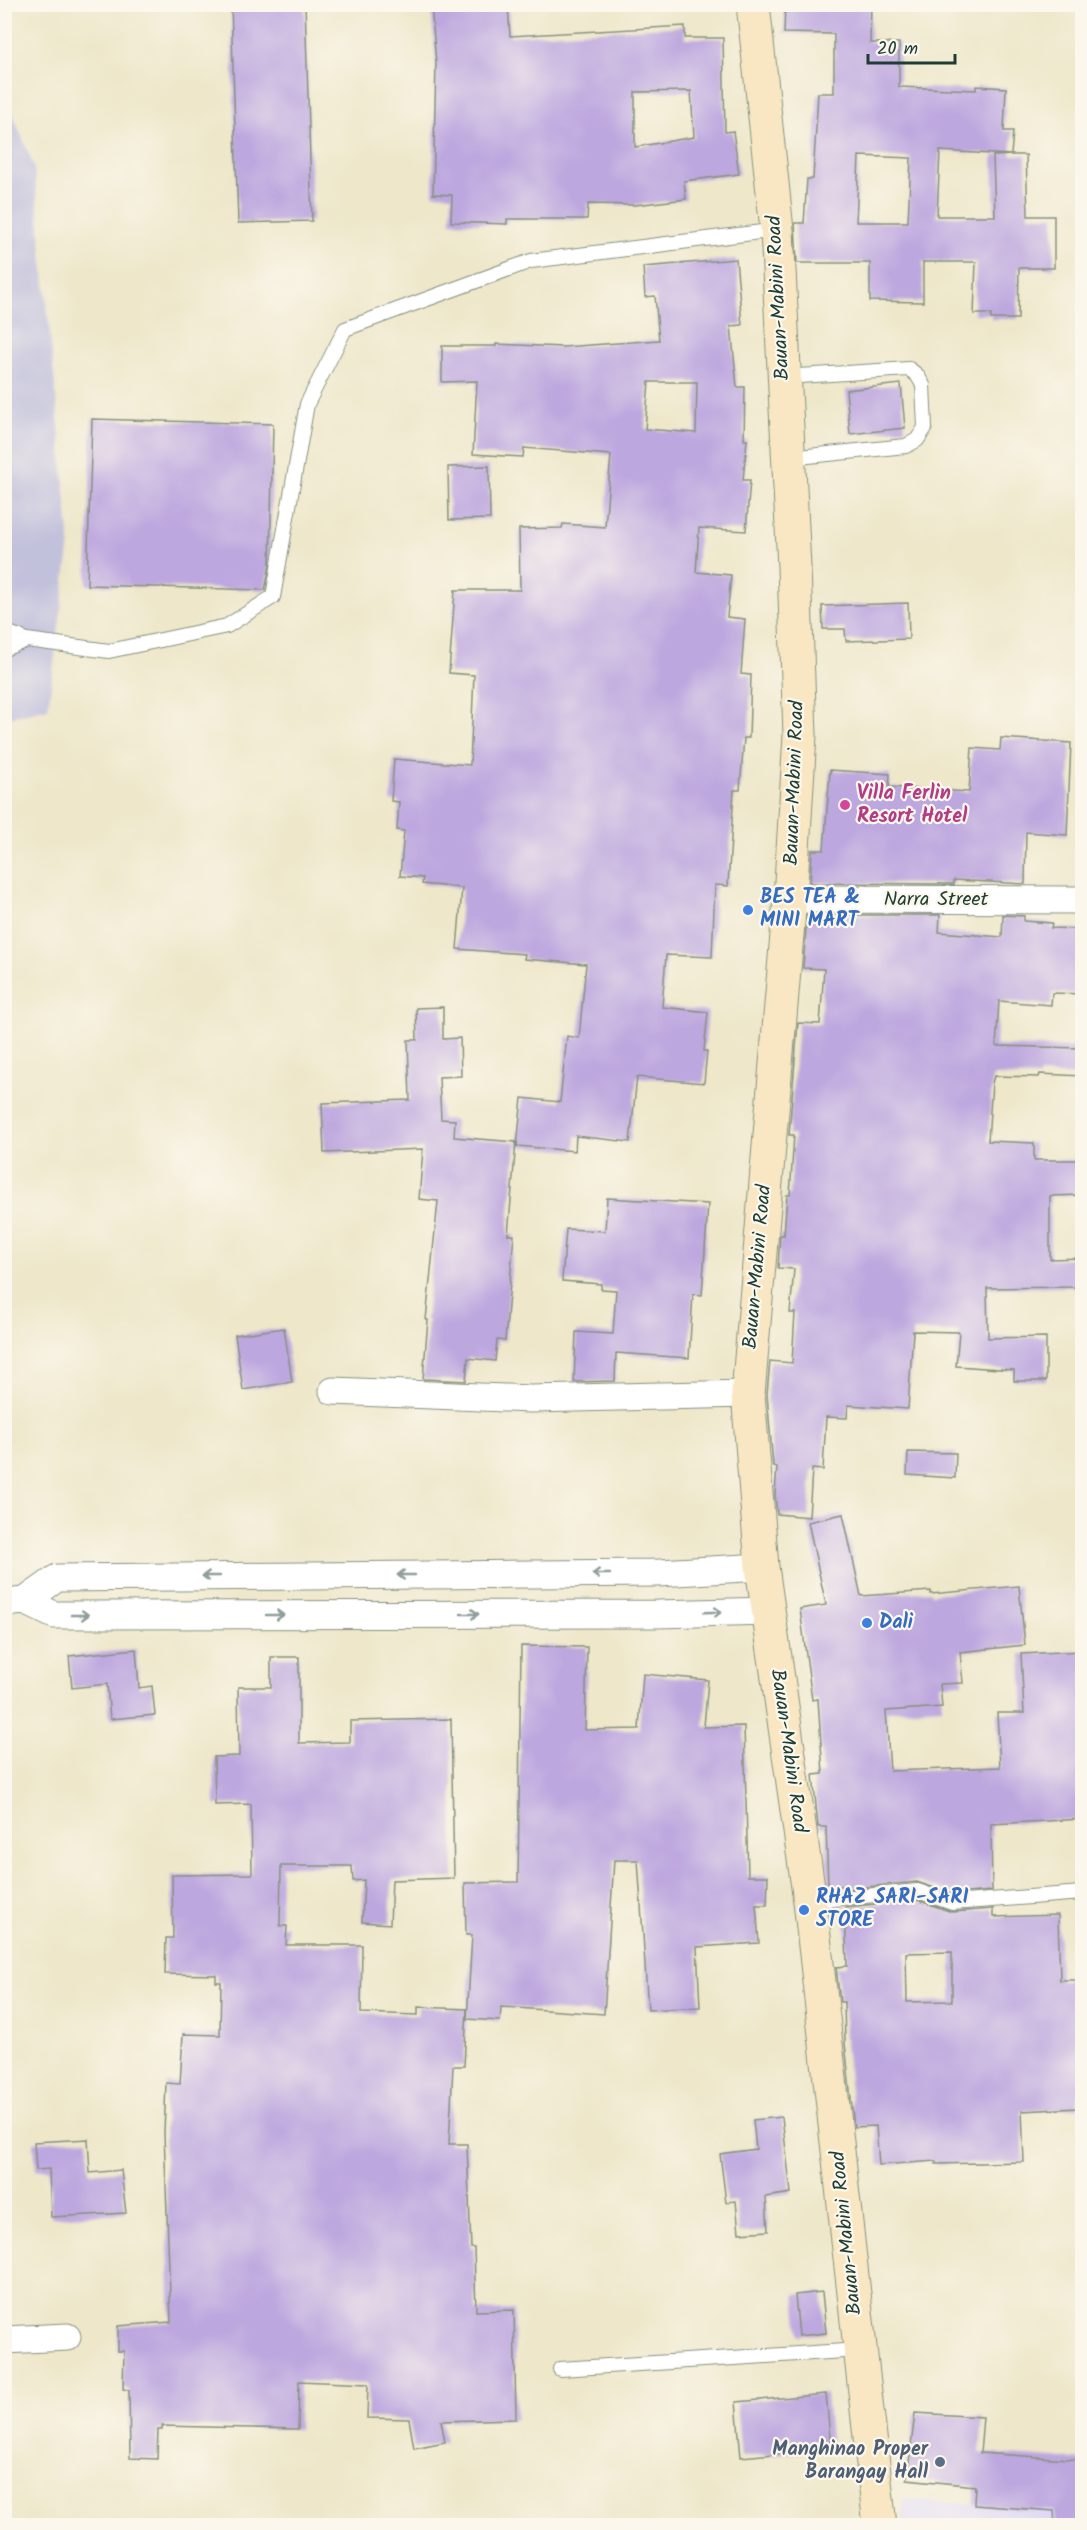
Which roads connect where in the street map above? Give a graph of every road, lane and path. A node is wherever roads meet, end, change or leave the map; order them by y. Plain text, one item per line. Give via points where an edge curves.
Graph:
1 (753, 4) edge
2 (777, 230) junction
3 (784, 377) junction
4 (789, 458) junction
5 (4, 631) edge
6 (27, 640) junction
7 (4, 649) edge
8 (790, 899) junction
9 (1083, 900) edge
10 (333, 1391) dead end
11 (748, 1394) junction
12 (762, 1567) junction
13 (15, 1602) edge
14 (768, 1611) junction
15 (1083, 1893) edge
16 (810, 1901) junction
17 (67, 2337) dead end
18 (4, 2340) edge
19 (860, 2350) junction
20 (560, 2369) dead end
21 (880, 2526) edge

1 - 2 main road, Bauan-Mabini Road
2 - 3 main road, Bauan-Mabini Road
2 - 6 lane via 531,261 345,329 307,404 273,597 227,626 110,651
3 - 4 main road, Bauan-Mabini Road
3 - 4 lane via 909,369 923,385 925,428 917,440 906,446
4 - 8 main road, Bauan-Mabini Road via 800,735
5 - 6 lane
6 - 7 lane
8 - 9 street, Narra Street
8 - 11 main road, Bauan-Mabini Road
10 - 11 street via 531,1399
11 - 12 main road, Bauan-Mabini Road
12 -> 13 street via 659,1574 57,1578
12 - 14 main road, Bauan-Mabini Road
13 -> 14 street via 54,1615
14 - 16 main road, Bauan-Mabini Road
15 - 16 lane via 952,1903 918,1891
16 - 19 main road, Bauan-Mabini Road
17 - 18 street
19 - 20 lane
19 - 21 main road, Bauan-Mabini Road

